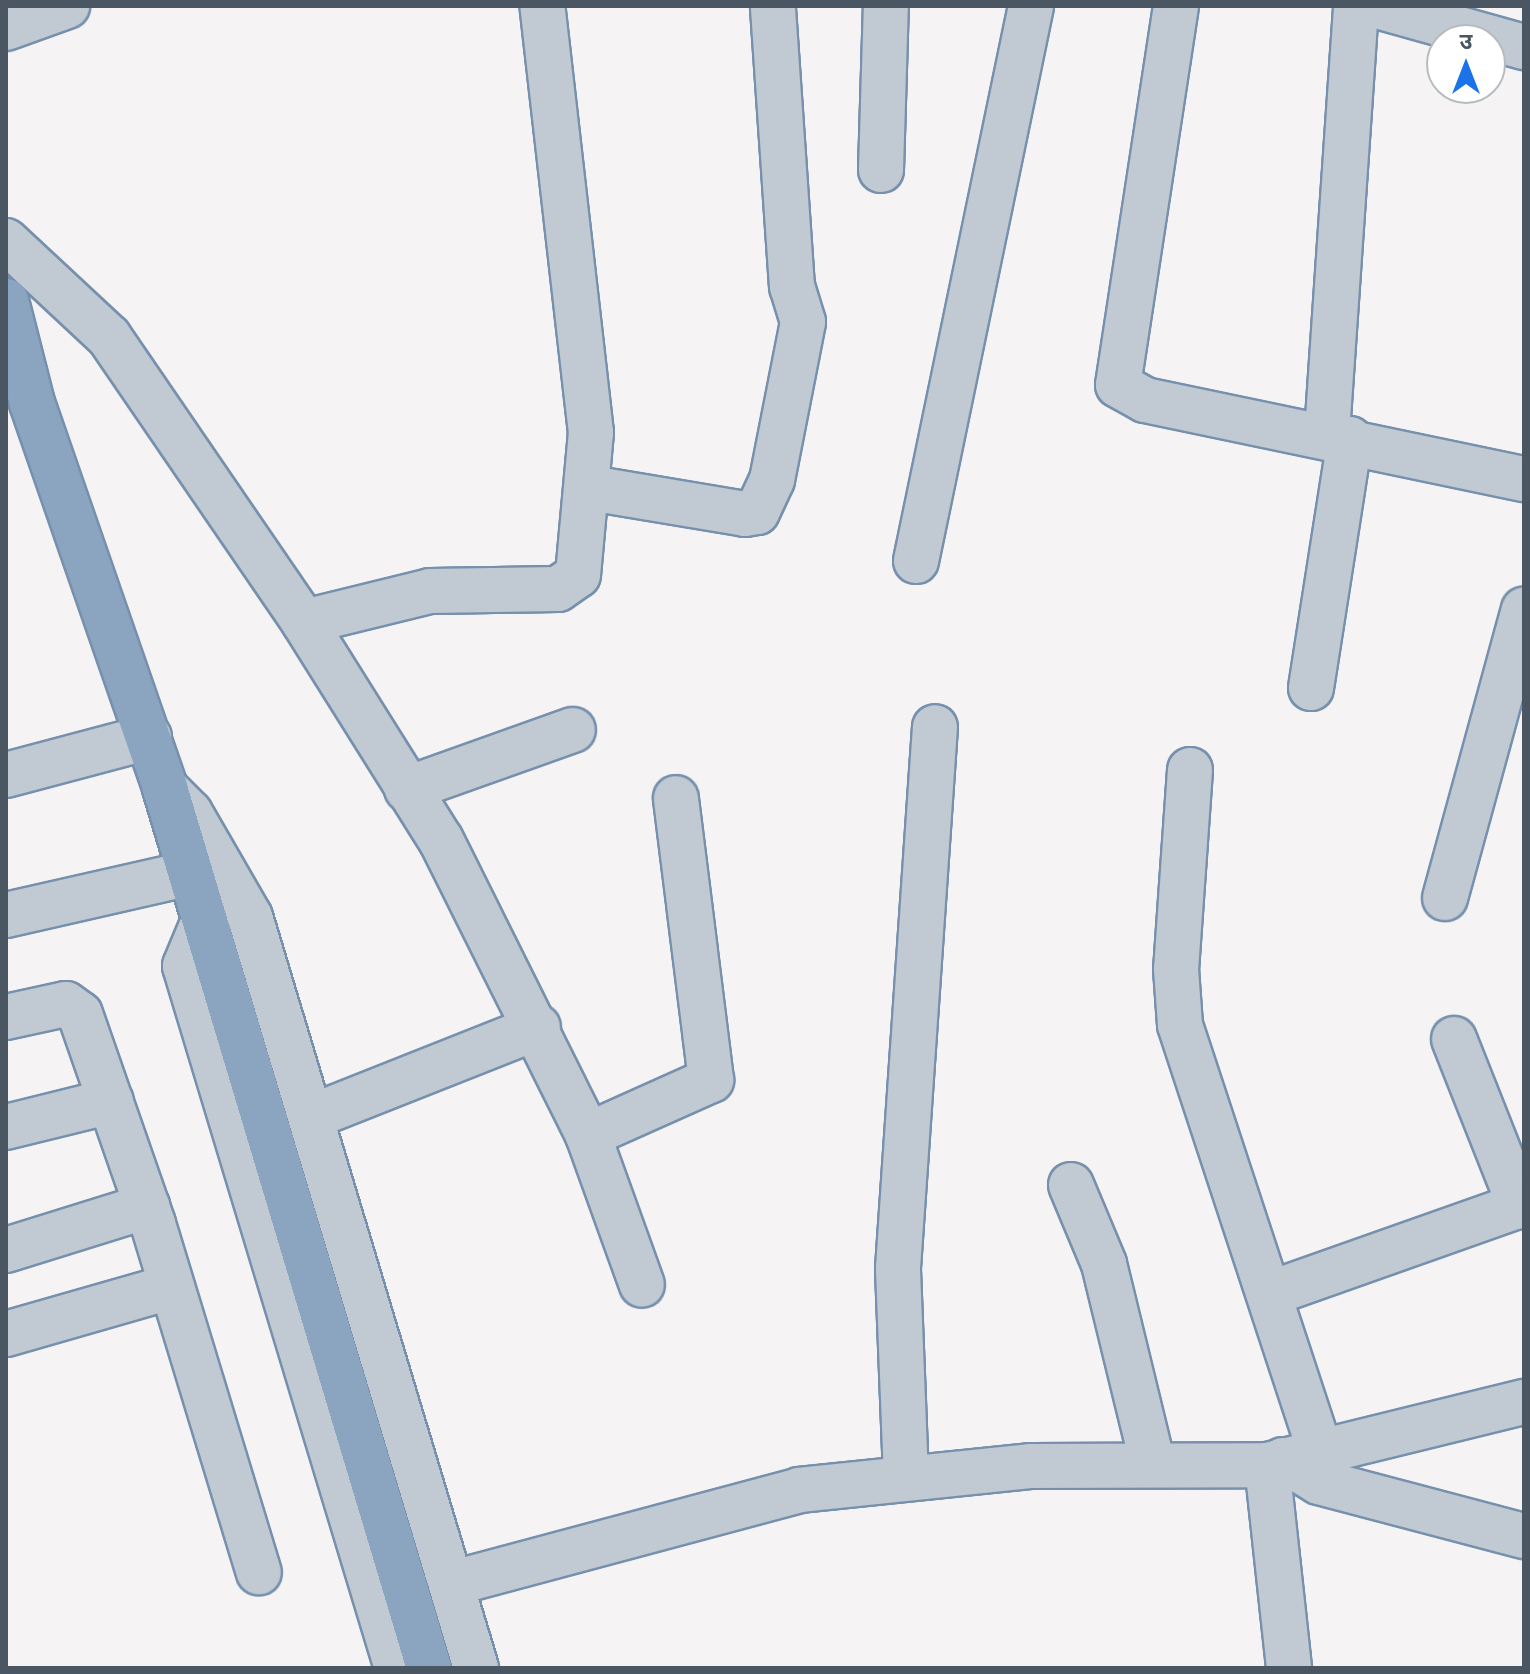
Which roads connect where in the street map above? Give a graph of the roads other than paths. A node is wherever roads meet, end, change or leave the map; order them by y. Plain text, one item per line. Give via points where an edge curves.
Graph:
1 (67, 6) edge
2 (542, 6) edge
3 (773, 6) edge
4 (886, 6) edge
5 (1031, 6) edge
6 (1176, 6) edge
7 (1356, 6) edge
8 (1377, 6) edge
9 (6, 28) edge
10 (1524, 47) edge
11 (881, 170) dead end
12 (6, 241) edge
13 (6, 301) edge
14 (19, 405) edge
15 (1338, 436) junction
16 (1524, 479) edge
17 (590, 488) junction
18 (916, 561) dead end
19 (1524, 610) edge
20 (304, 622) junction
21 (1517, 676) edge
22 (1311, 688) dead end
23 (935, 727) dead end
24 (573, 730) dead end
25 (149, 737) junction
26 (1190, 770) dead end
27 (6, 775) edge
28 (165, 788) junction
29 (407, 789) junction
30 (676, 798) dead end
31 (191, 873) junction
32 (1445, 898) dead end
33 (6, 915) edge
34 (205, 918) junction
35 (6, 1017) edge
36 (538, 1027) junction
37 (1454, 1039) dead end
38 (111, 1101) junction
39 (311, 1117) junction
40 (6, 1127) edge
41 (588, 1135) junction
42 (1071, 1185) dead end
43 (1522, 1205) edge
44 (147, 1206) junction
45 (6, 1250) edge
46 (642, 1285) dead end
47 (170, 1287) junction
48 (1272, 1293) junction
49 (6, 1334) edge
50 (1524, 1402) edge
51 (1290, 1459) junction
52 (1153, 1465) junction
53 (906, 1478) junction
54 (1524, 1536) edge
55 (259, 1572) dead end
56 (453, 1583) junction
57 (397, 1668) edge
58 (429, 1668) edge
59 (476, 1668) edge
60 (1289, 1668) edge

1 - 9 street
2 - 17 street via 591,433
3 - 17 street via 792,287 803,322 772,480 757,512 745,514
4 - 11 street
5 - 18 street
6 - 15 street via 1118,385 1145,400
7 - 15 street
8 - 10 street
12 - 20 street via 109,337
13 - 14 highway
14 - 25 highway
15 - 16 street
15 - 22 street
17 - 20 street via 586,547 573,584 430,591
19 - 21 street
20 - 29 street
21 - 32 street
23 - 53 street via 898,1268
24 - 29 street
25 - 27 street
25 - 28 highway
26 - 48 street via 1176,969 1180,1025
28 - 31 highway
28 - 39 street via 190,813 250,917
29 - 36 street
30 - 41 street via 711,1080
31 - 33 street
31 - 34 highway
34 - 57 street via 185,966
34 - 58 highway
35 - 38 street via 74,1007
36 - 39 street
36 - 41 street
37 - 43 street
38 - 40 street
38 - 44 street
39 - 56 street
41 - 46 street
42 - 52 street via 1104,1264
43 - 48 street
44 - 45 street
44 - 47 street
47 - 49 street
47 - 55 street
48 - 51 street
50 - 51 street
51 - 52 street
51 - 54 street via 1319,1482
51 - 60 street
52 - 53 street
53 - 56 street via 799,1490
56 - 59 street

